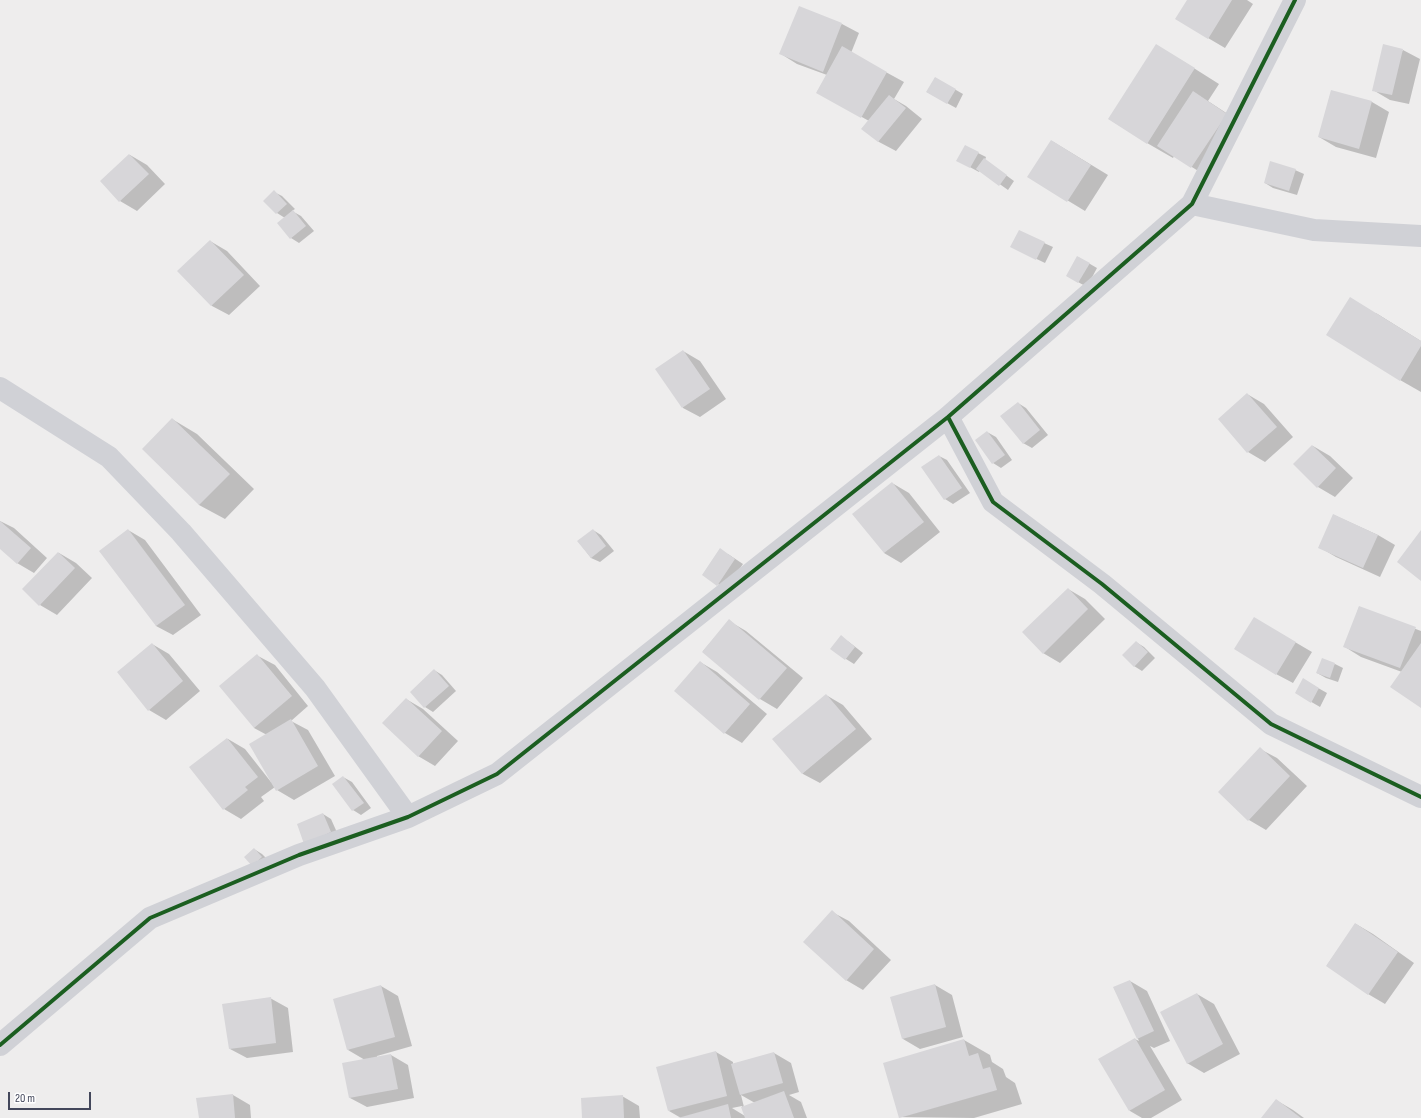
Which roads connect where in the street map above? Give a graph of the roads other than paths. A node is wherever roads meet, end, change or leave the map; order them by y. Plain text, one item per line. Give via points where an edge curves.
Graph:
1 (1295, 0) edge
2 (1192, 204) junction
3 (1421, 236) edge
4 (0, 388) edge
5 (948, 417) junction
6 (1421, 796) edge
7 (408, 817) junction
8 (0, 1045) edge

1 - 2 street
2 - 3 street via 1314,230
2 - 5 street
4 - 7 street via 109,457 176,526 315,688
5 - 6 street via 993,502 1102,584 1271,724
5 - 7 street via 497,774
7 - 8 street via 298,855 150,918

